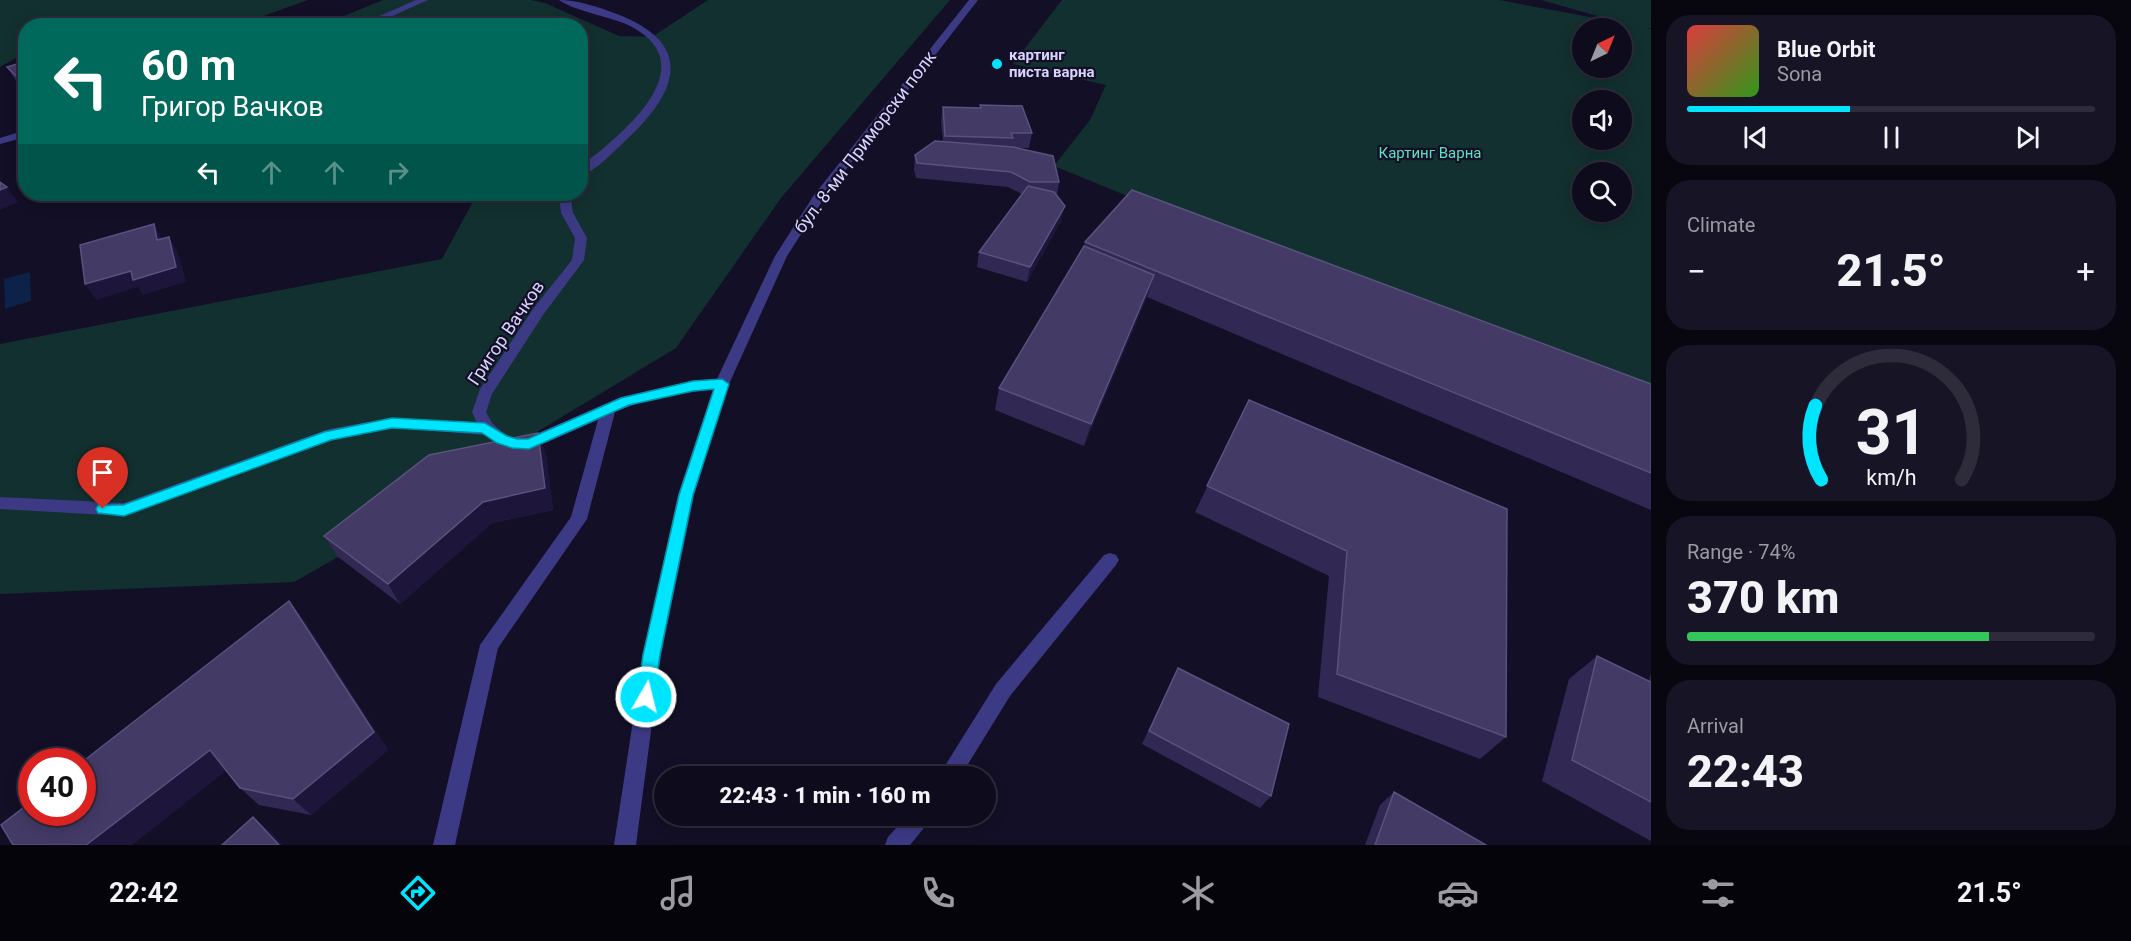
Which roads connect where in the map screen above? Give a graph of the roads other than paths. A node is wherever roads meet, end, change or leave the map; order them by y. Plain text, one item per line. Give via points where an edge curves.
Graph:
1 (424, 0) edge
2 (563, 0) edge
3 (974, 0) edge
4 (380, 18) edge
5 (18, 135) edge
6 (0, 141) edge
7 (588, 167) edge
8 (565, 201) edge
9 (722, 384) junction
10 (608, 410) junction
11 (485, 429) junction
12 (0, 503) edge
13 (1110, 560) dead end
14 (955, 766) edge
15 (912, 826) edge
16 (444, 845) edge
17 (625, 845) edge
18 (896, 845) edge

1 - 4 street
2 - 7 street via 622,20 652,37 667,60 665,81 648,113
3 - 9 street, бул. 8-ми Приморски полк via 820,195 781,256
5 - 6 street
8 - 11 street, Григор Вачков via 581,238 578,260 485,393 479,412
9 - 10 street via 671,390 626,401
9 - 17 street, бул. 8-ми Приморски полк via 686,495 651,655
10 - 11 street via 529,444 502,440
10 - 16 street via 579,519 489,645
11 - 12 street via 392,423 329,435 124,510
13 - 14 street via 1003,690
15 - 18 street

